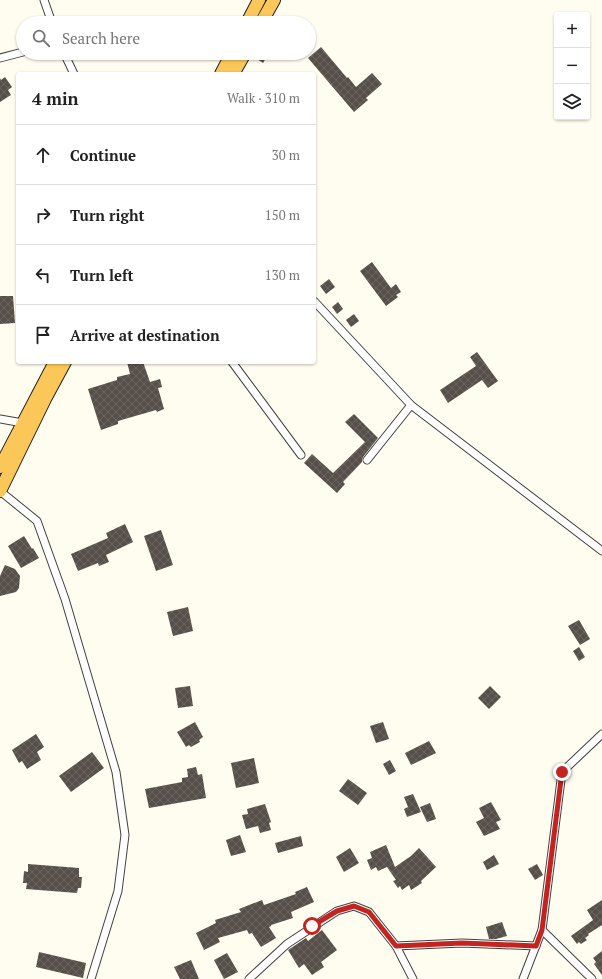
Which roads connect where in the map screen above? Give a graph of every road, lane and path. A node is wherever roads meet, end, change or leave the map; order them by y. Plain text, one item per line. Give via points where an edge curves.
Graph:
1 (44, 0) edge
2 (259, 0) edge
3 (274, 0) edge
4 (50, 16) edge
5 (251, 16) edge
6 (265, 16) edge
7 (16, 54) edge
8 (0, 58) edge
9 (67, 60) edge
10 (228, 60) edge
11 (241, 60) edge
12 (73, 72) edge
13 (222, 72) edge
14 (234, 72) edge
15 (316, 303) edge
16 (54, 364) edge
17 (64, 364) edge
18 (233, 364) edge
19 (411, 405) junction
20 (0, 419) edge
21 (22, 423) junction
22 (301, 455) dead end
23 (367, 460) dead end
24 (0, 467) edge
25 (0, 491) edge
26 (602, 551) edge
27 (602, 734) edge
28 (542, 930) junction
29 (396, 946) junction
30 (536, 946) junction
31 (91, 979) edge
32 (249, 979) edge
33 (413, 979) edge
34 (523, 979) edge
35 (592, 979) edge

1 - 4 street
2 - 5 highway
3 - 6 highway
7 - 8 street
9 - 12 street
10 - 13 highway
11 - 14 highway
15 - 19 street
16 - 21 highway
17 - 25 highway
18 - 22 street
19 - 23 street
19 - 26 street
20 - 21 street
21 - 24 highway
25 - 31 street via 37,520 65,599 116,772 125,835 118,891
27 - 28 street via 562,772
28 - 30 street
28 - 35 street
29 - 30 street via 462,943
29 - 32 street via 369,912 354,906 337,911 287,944
29 - 33 street
30 - 34 street

